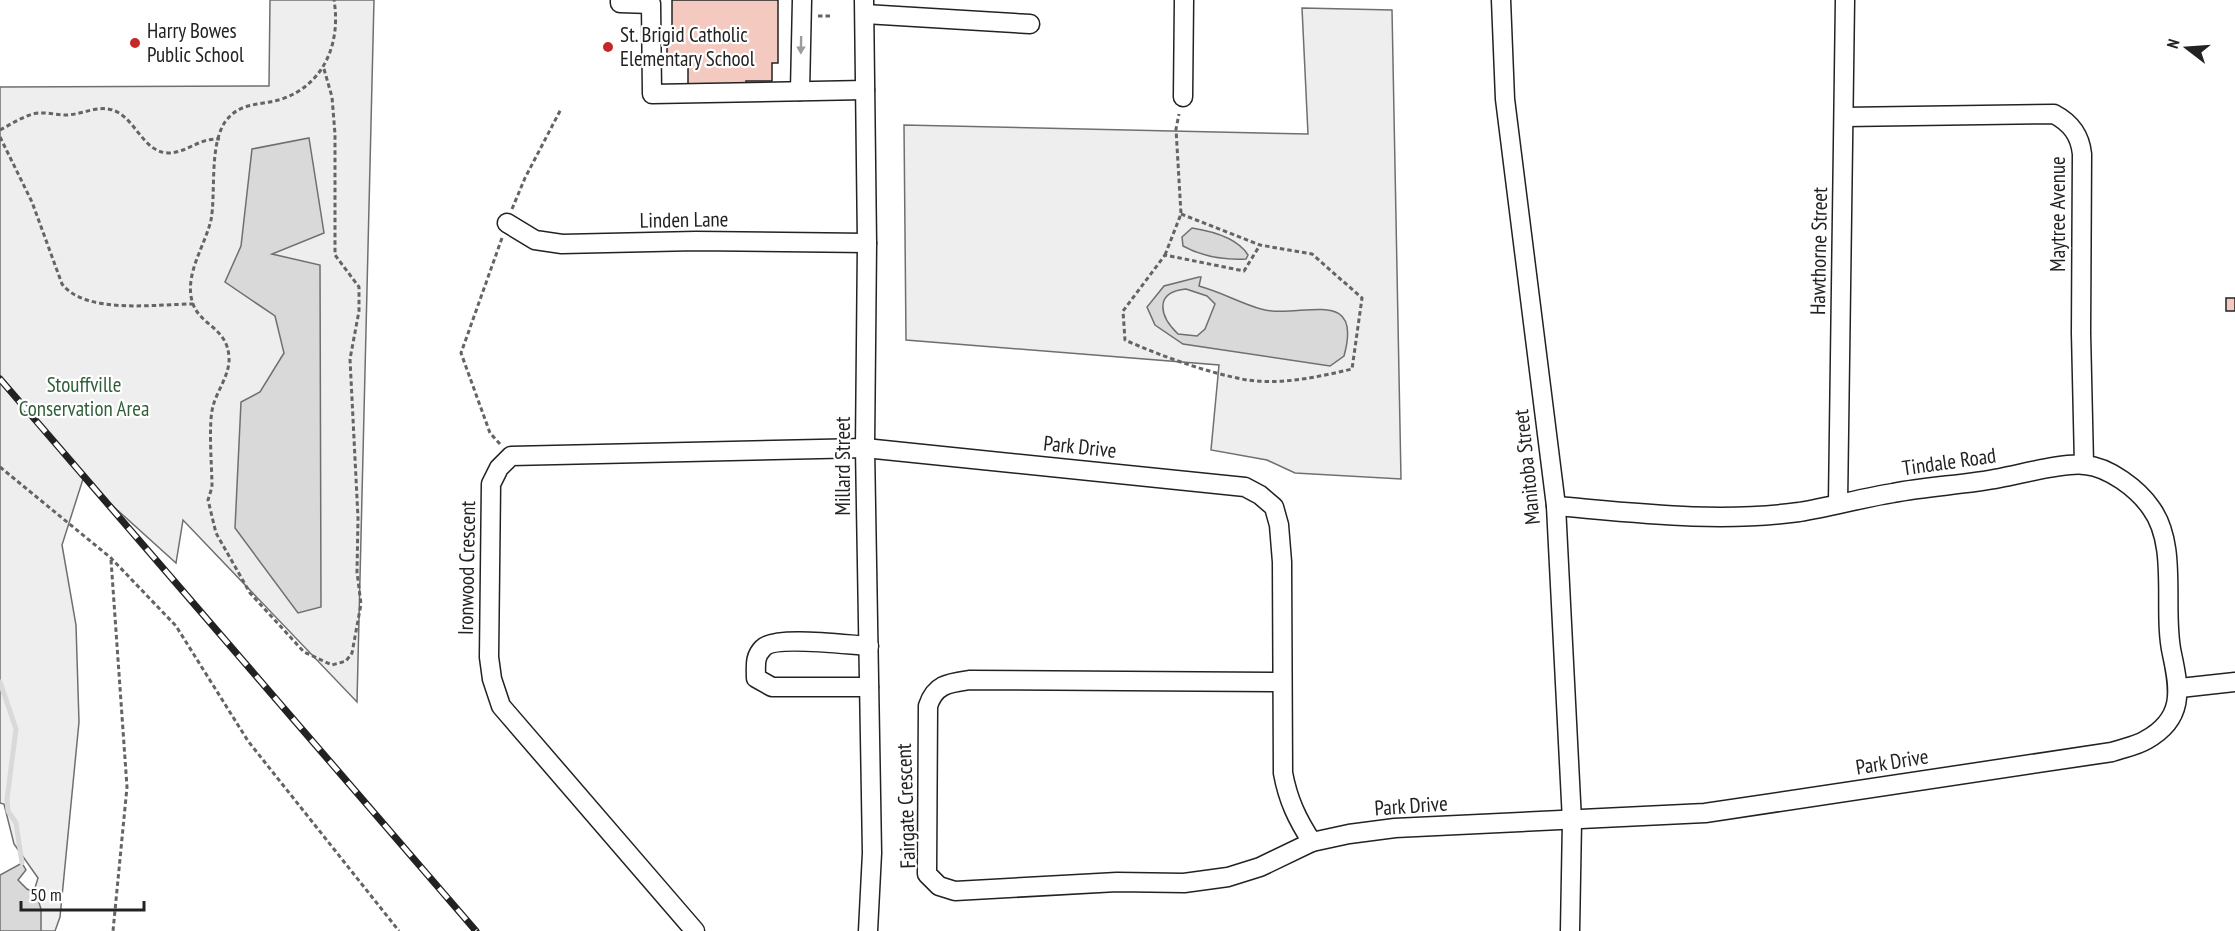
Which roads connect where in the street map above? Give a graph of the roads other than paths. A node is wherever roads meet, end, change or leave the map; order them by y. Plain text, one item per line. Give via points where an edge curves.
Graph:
1 (620, 0) edge
2 (802, 0) edge
3 (1184, 0) edge
4 (1501, 0) edge
5 (1845, 0) edge
6 (865, 7) edge
7 (1030, 24) dead end
8 (866, 90) junction
9 (800, 91) junction
10 (1183, 97) road end
11 (1844, 117) junction
12 (507, 223) road end
13 (867, 243) junction
14 (865, 448) junction
15 (2085, 464) junction
16 (1838, 503) junction
17 (1556, 506) junction
18 (868, 646) junction
19 (1282, 681) junction
20 (2235, 682) edge
21 (869, 687) junction
22 (2180, 688) junction
23 (1572, 821) junction
24 (1312, 842) junction
25 (695, 931) edge
26 (868, 931) edge
27 (1570, 931) edge

1 - 9 street via 651,4 652,94
2 -> 9 street
3 - 10 street
4 - 17 street, Manitoba Street via 1505,99
5 - 11 street, Hawthorne Street
6 - 7 street
6 - 8 street, Millard Street
8 - 9 street
8 - 13 street, Millard Street
11 - 15 street, Maytree Avenue via 2054,114 2074,131 2082,154
11 - 16 street, Hawthorne Street
12 - 13 street, Linden Lane via 535,240 562,244
13 - 14 street, Millard Street
14 - 18 street, Millard Street
14 - 19 street, Park Drive via 1245,487 1260,495 1274,507 1279,525
14 - 25 street, Ironwood Crescent via 510,456 491,484 489,657 501,706
15 - 16 street, Tindale Road
15 - 22 street via 2126,481 2151,507 2160,526 2166,556 2170,646
16 - 17 street, Tindale Road via 1801,512 1716,517
17 - 23 street, Manitoba Street
18 - 21 street, Millard Street
18 - 21 street via 779,641 764,646 755,658 756,678 772,687
19 - 24 street, Park Drive via 1283,773 1292,808
19 - 24 street, Fairgate Crescent via 970,680 943,684 932,694 928,706 927,874 939,886 955,891 1117,882 1184,883 1228,877 1260,867
20 - 22 street
21 - 26 street, Millard Street via 872,853
22 - 23 street, Park Drive via 2173,713 2157,733 2144,742 2112,752 1706,813
23 - 24 street, Park Drive via 1395,828
23 - 27 street, Manitoba Street

